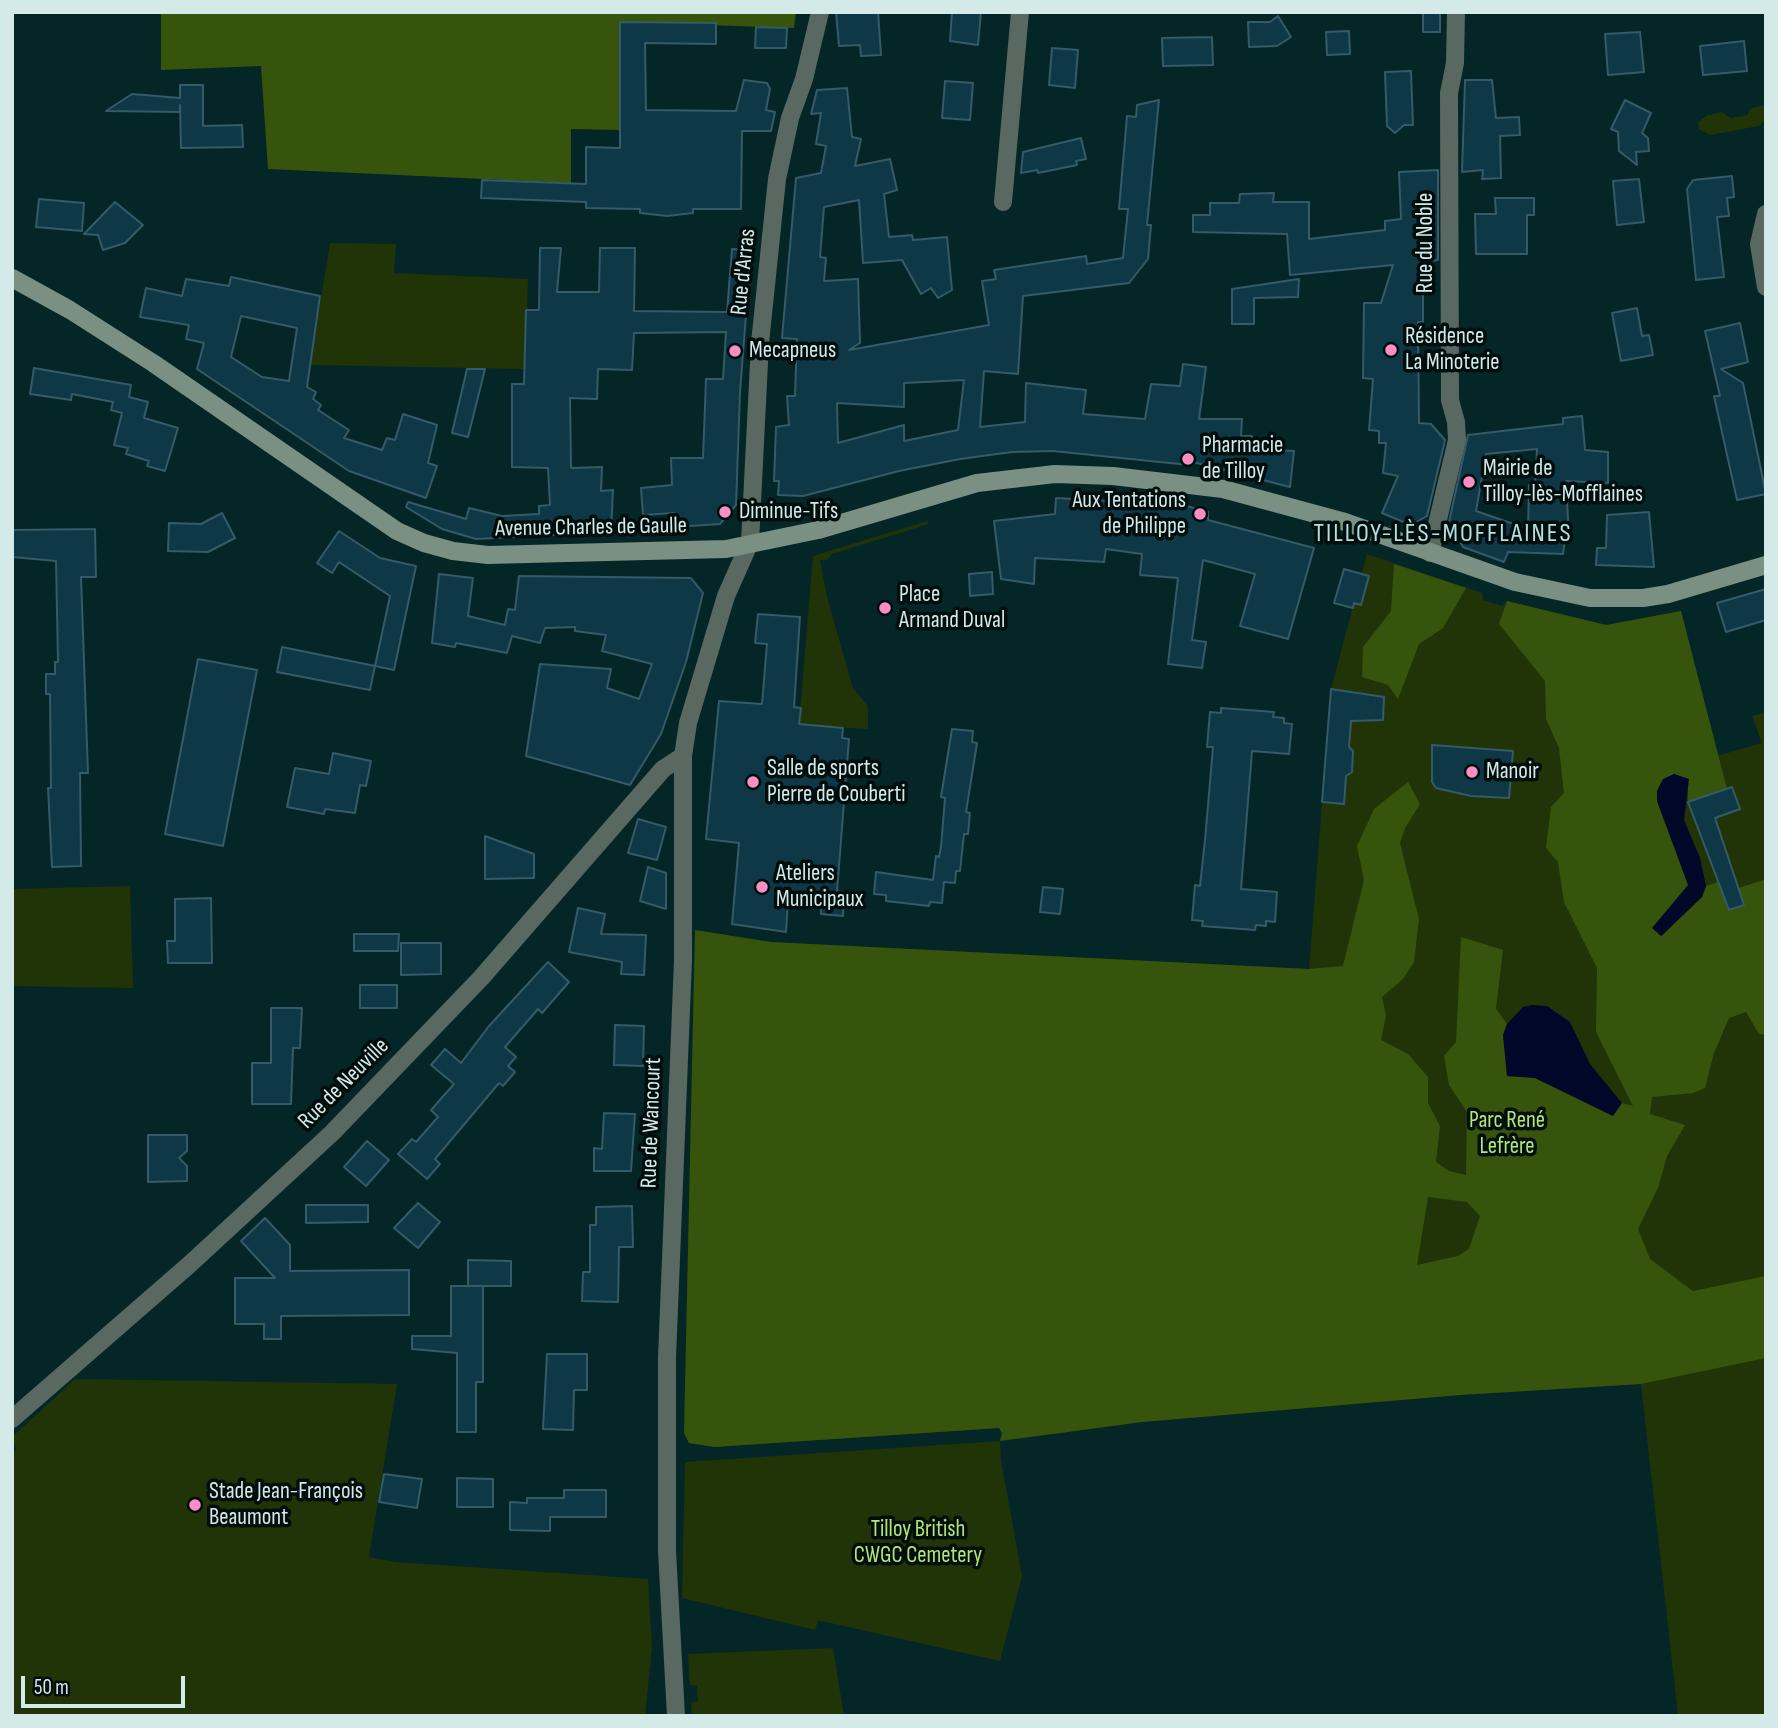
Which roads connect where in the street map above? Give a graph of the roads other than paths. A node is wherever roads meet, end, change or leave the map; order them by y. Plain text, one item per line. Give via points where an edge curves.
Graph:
1 (820, 12) edge
2 (1020, 12) edge
3 (1456, 12) edge
4 (1003, 202) dead end
5 (1766, 214) edge
6 (12, 278) edge
7 (1766, 288) edge
8 (750, 542) junction
9 (1430, 554) junction
10 (1766, 565) edge
11 (683, 756) junction
12 (12, 1419) edge
13 (676, 1716) edge

1 - 8 street, Rue d'Arras via 778,179 760,343
2 - 4 street
3 - 9 street, Rue du Noble via 1449,93 1450,400 1457,439
5 - 7 street via 1759,244
6 - 8 street, Avenue Charles de Gaulle via 153,363 397,531 424,543 488,555 700,551
8 - 9 street, Avenue Charles de Gaulle via 818,530 977,483 1055,474 1223,489 1345,522
8 - 11 street, Rue de Wancourt via 726,596 688,723
9 - 10 street, Avenue Charles de Gaulle via 1527,585 1610,599 1668,594
11 - 12 street, Rue de Neuville via 663,769 481,978 332,1133
11 - 13 street, Rue de Wancourt via 683,960 667,1358 667,1551

